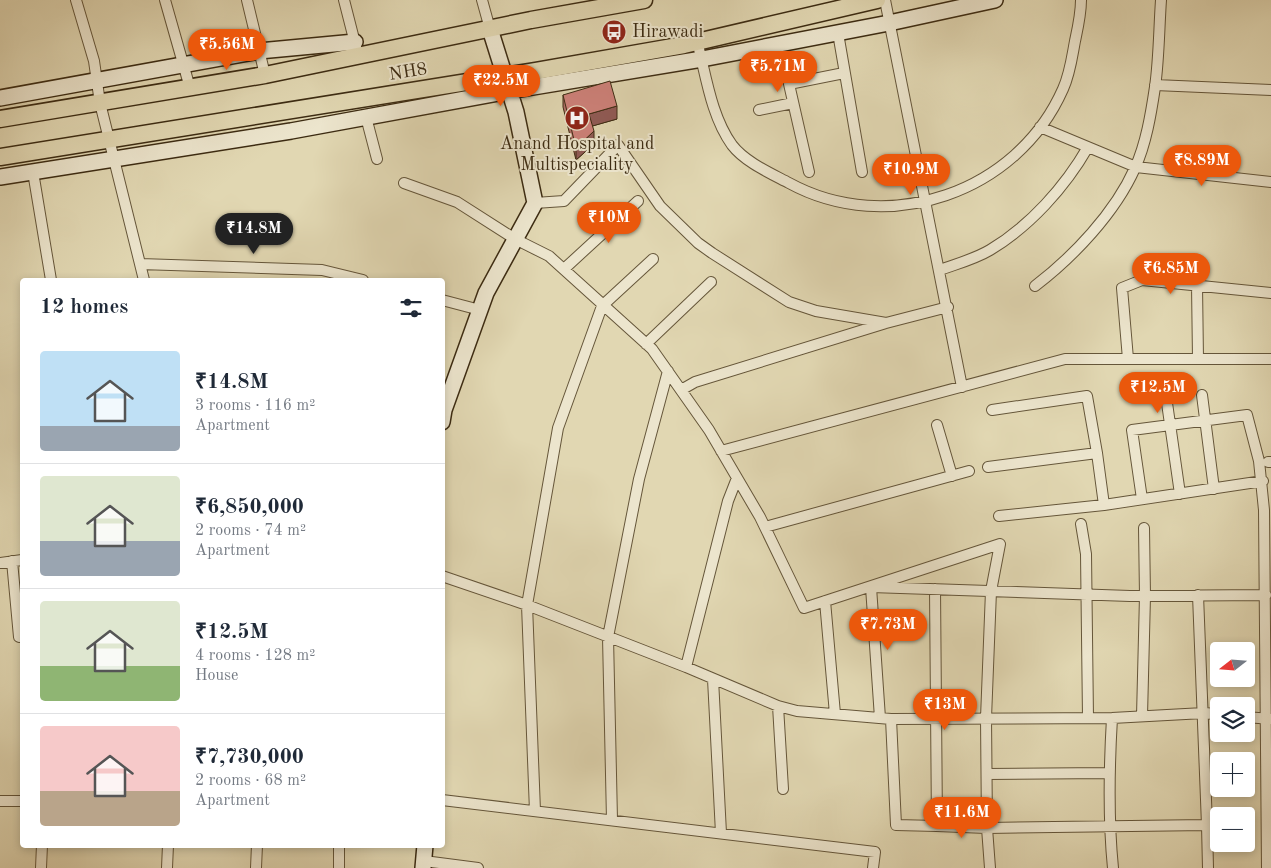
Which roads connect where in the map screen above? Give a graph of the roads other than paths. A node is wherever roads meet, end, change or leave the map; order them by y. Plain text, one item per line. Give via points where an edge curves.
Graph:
1 (76, 0) edge
2 (165, 0) edge
3 (247, 0) edge
4 (344, 0) edge
5 (482, 0) edge
6 (644, 0) edge
7 (878, 0) edge
8 (885, 0) edge
9 (995, 0) edge
10 (1081, 0) edge
11 (1161, 0) edge
12 (890, 23) junction
13 (490, 29) junction
14 (838, 33) junction
15 (697, 41) junction
16 (357, 49) junction
17 (259, 51) junction
18 (702, 59) junction
19 (183, 63) junction
20 (844, 73) junction
21 (265, 75) junction
22 (97, 82) junction
23 (507, 84) junction
24 (1156, 85) junction
25 (190, 88) junction
26 (1271, 90) edge
27 (0, 98) edge
28 (100, 103) junction
29 (793, 103) junction
30 (760, 110) dead end
31 (366, 117) junction
32 (0, 119) edge
33 (1040, 126) junction
34 (109, 140) junction
35 (1088, 147) junction
36 (0, 157) edge
37 (377, 159) dead end
38 (114, 160) junction
39 (1136, 167) junction
40 (33, 172) junction
41 (809, 172) dead end
42 (862, 172) dead end
43 (0, 177) edge
44 (1271, 182) edge
45 (404, 183) dead end
46 (638, 201) dead end
47 (926, 202) junction
48 (535, 203) junction
49 (515, 239) junction
50 (653, 259) dead end
51 (140, 264) junction
52 (564, 269) junction
53 (940, 270) junction
54 (52, 278) edge
55 (144, 278) edge
56 (355, 278) edge
57 (711, 282) dead end
58 (1197, 285) junction
59 (1035, 286) dead end
60 (1271, 293) edge
61 (445, 301) edge
62 (602, 306) junction
63 (948, 307) junction
64 (480, 310) junction
65 (886, 323) junction
66 (646, 344) junction
67 (1128, 359) junction
68 (1198, 359) junction
69 (1271, 359) edge
70 (668, 371) junction
71 (962, 387) junction
72 (447, 388) edge
73 (682, 390) junction
74 (1202, 395) dead end
75 (1166, 396) dead end
76 (445, 403) edge
77 (992, 410) dead end
78 (1206, 420) junction
79 (1170, 425) junction
80 (937, 426) dead end
81 (721, 450) junction
82 (1097, 453) junction
83 (988, 467) dead end
84 (969, 471) dead end
85 (952, 476) junction
86 (737, 478) junction
87 (1263, 481) junction
88 (1214, 488) junction
89 (1180, 494) junction
90 (1142, 499) junction
91 (1104, 505) junction
92 (999, 516) dead end
93 (1081, 524) dead end
94 (765, 527) junction
95 (1144, 528) dead end
96 (1269, 556) edge
97 (17, 561) edge
98 (0, 563) edge
99 (445, 577) edge
100 (871, 587) junction
101 (936, 589) junction
102 (991, 591) junction
103 (1086, 594) junction
104 (1198, 595) junction
105 (1266, 595) junction
106 (1145, 596) junction
107 (825, 601) junction
108 (527, 605) junction
109 (1268, 628) edge
110 (19, 637) dead end
111 (608, 637) junction
112 (686, 667) junction
113 (1268, 672) edge
114 (713, 679) junction
115 (778, 706) junction
116 (1204, 713) junction
117 (1210, 713) edge
118 (835, 714) junction
119 (1142, 716) junction
120 (886, 718) junction
121 (986, 718) junction
122 (1088, 718) junction
123 (1112, 718) junction
124 (1255, 718) edge
125 (937, 719) junction
126 (1269, 719) edge
127 (1109, 773) junction
128 (986, 774) junction
129 (783, 790) dead end
130 (445, 800) edge
131 (0, 801) edge
132 (20, 801) edge
133 (535, 811) junction
134 (612, 820) junction
135 (1109, 825) junction
136 (1208, 825) junction
137 (937, 826) junction
138 (987, 828) junction
139 (721, 833) junction
140 (42, 848) edge
141 (168, 848) edge
142 (256, 848) edge
143 (339, 848) edge
144 (425, 848) edge
145 (1268, 863) edge
146 (424, 864) edge
147 (41, 868) edge
148 (167, 868) edge
149 (256, 868) edge
150 (339, 868) edge
151 (478, 868) edge
152 (873, 868) edge
153 (990, 868) edge
154 (1113, 868) edge
155 (1208, 868) edge

1 - 22 street
2 - 19 street
3 - 17 street
4 - 16 street
5 - 13 street
6 - 13 main road, NH8
7 - 15 main road, NH8
8 - 12 street
9 - 12 street
10 - 33 street via 1066,80
11 - 24 street
12 - 14 street
12 - 47 street
13 - 16 main road, NH8
13 - 23 street
14 - 18 street
14 - 20 street
15 - 18 street
15 - 23 main road, NH8
16 - 17 street
16 - 21 main road, NH8
17 - 19 street
17 - 21 street
18 - 23 street
18 - 47 street via 720,122 733,145 754,163 806,192 845,203
19 - 22 street
19 - 25 street
20 - 29 street via 789,84
20 - 42 street
21 - 25 main road, NH8
22 - 27 street
22 - 28 street
23 - 31 street
23 - 34 main road, NH8
23 - 48 street
24 - 26 street
24 - 39 street
25 - 28 main road, NH8
28 - 32 main road, NH8
28 - 34 street
29 - 30 street
29 - 41 street
31 - 37 street
31 - 38 street
33 - 35 street
33 - 47 street via 1030,140 985,178 953,194
34 - 36 main road, NH8
34 - 38 street
35 - 39 street
35 - 53 street via 1061,185 1019,230 988,251
38 - 40 street
38 - 51 street
39 - 44 street
39 - 59 street via 1124,190 1074,253
40 - 43 street
40 - 54 street
45 - 49 street via 457,202
46 - 52 street
47 - 53 street
48 - 49 street
48 - 65 street via 564,202 618,145 660,206 712,253 789,302
49 - 52 street via 549,256
49 - 64 street
50 - 62 street
51 - 55 street
51 - 56 street via 322,270
52 - 62 street
53 - 63 street
57 - 66 street
58 - 60 street
58 - 67 street via 1142,280 1122,288
58 - 68 street
61 - 64 street
62 - 66 street
62 - 108 street via 558,428
63 - 65 street
63 - 71 street
64 - 72 street
65 - 73 street via 695,382
66 - 70 street
67 - 68 street
67 - 71 street via 1065,359
68 - 69 street
70 - 73 street
70 - 111 street via 639,479
71 - 81 street
72 - 76 street
73 - 81 street
74 - 78 street
75 - 79 street
77 - 82 street via 1087,396
78 - 79 street
78 - 87 street via 1247,415
78 - 88 street
79 - 89 street
79 - 90 street via 1132,430
80 - 85 street
81 - 86 street
82 - 83 street
82 - 91 street
84 - 85 street
85 - 94 street
86 - 94 street
86 - 112 street via 728,501
87 - 88 street
87 - 96 street
88 - 89 street
89 - 90 street
90 - 91 street
91 - 92 street
93 - 103 street via 1086,554
94 - 107 street via 804,608
95 - 106 street
96 - 105 street
97 - 98 street
97 - 110 street
99 - 108 street
100 - 101 street
100 - 102 street via 1000,544
100 - 107 street
100 - 120 street
101 - 102 street
101 - 125 street
102 - 103 street
102 - 121 street
103 - 106 street
103 - 122 street
104 - 105 street
104 - 106 street
104 - 116 street
105 - 109 street
106 - 119 street
107 - 118 street
108 - 111 street
108 - 133 street
109 - 113 street
111 - 112 street
111 - 134 street
112 - 114 street
113 - 126 street
114 - 115 street
114 - 139 street
115 - 118 street
115 - 129 street
116 - 117 street
116 - 119 street
116 - 136 street
118 - 120 street
119 - 123 street
120 - 125 street
120 - 137 street via 896,825
121 - 122 street
121 - 125 street
121 - 128 street
122 - 123 street
123 - 127 street
124 - 126 street
125 - 137 street
126 - 145 street
127 - 128 street
127 - 135 street
128 - 138 street
130 - 133 street
131 - 132 street
133 - 134 street
134 - 139 street
135 - 136 street
135 - 138 street
135 - 154 street
136 - 155 street
137 - 138 street
138 - 153 street
139 - 152 street via 875,852
140 - 147 street
141 - 148 street
142 - 149 street
143 - 150 street
144 - 146 street
146 - 151 street

